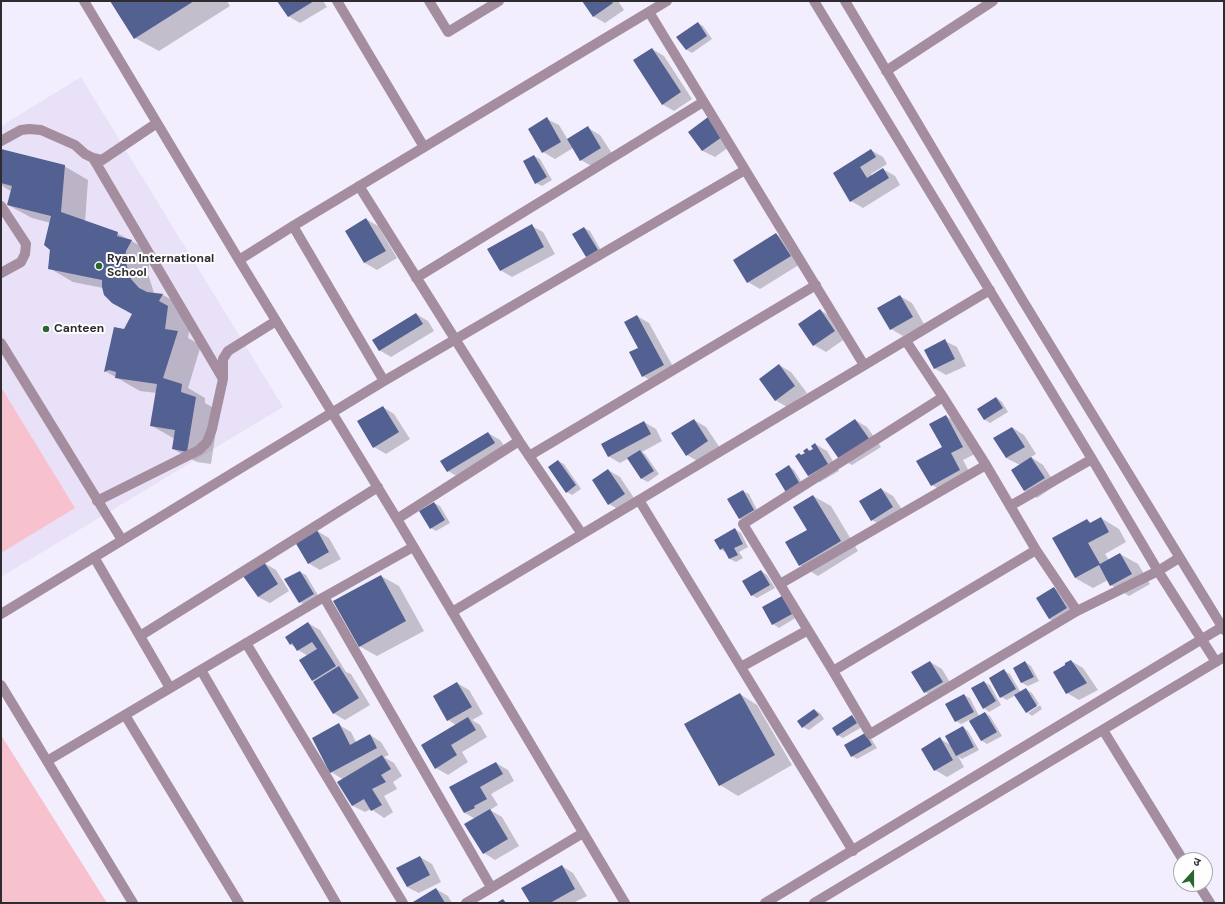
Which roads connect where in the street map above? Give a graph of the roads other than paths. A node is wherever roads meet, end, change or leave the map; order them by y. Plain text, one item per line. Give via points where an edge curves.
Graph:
1 (84, 1) edge
2 (337, 1) edge
3 (429, 1) edge
4 (499, 1) edge
5 (667, 1) edge
6 (814, 1) edge
7 (845, 1) edge
8 (993, 1) edge
9 (649, 12) junction
10 (886, 71) junction
11 (703, 102) junction
12 (157, 123) junction
13 (1, 141) edge
14 (424, 147) junction
15 (93, 158) junction
16 (745, 170) junction
17 (359, 186) junction
18 (1, 206) edge
19 (293, 226) junction
20 (239, 260) junction
21 (1, 273) edge
22 (416, 278) junction
23 (816, 285) junction
24 (990, 290) junction
25 (276, 321) junction
26 (454, 340) junction
27 (906, 341) junction
28 (1, 343) edge
29 (864, 365) junction
30 (223, 379) junction
31 (384, 381) junction
32 (943, 397) junction
33 (332, 413) junction
34 (519, 441) junction
35 (529, 456) junction
36 (1092, 459) junction
37 (986, 465) junction
38 (378, 487) junction
39 (639, 500) junction
40 (97, 501) junction
41 (1010, 506) junction
42 (397, 519) junction
43 (582, 534) junction
44 (122, 540) junction
45 (412, 547) junction
46 (1036, 550) junction
47 (94, 557) junction
48 (1179, 558) junction
49 (1158, 571) junction
50 (780, 584) junction
51 (324, 597) junction
52 (1077, 611) junction
53 (452, 612) junction
54 (1, 614) edge
55 (1223, 628) edge
56 (808, 630) junction
57 (140, 636) junction
58 (1202, 639) junction
59 (246, 643) junction
60 (1220, 660) edge
61 (741, 667) junction
62 (201, 670) junction
63 (833, 671) junction
64 (1, 685) edge
65 (170, 688) junction
66 (125, 715) junction
67 (1103, 730) junction
68 (47, 761) junction
69 (583, 833) junction
70 (853, 851) junction
71 (1178, 852) edge
72 (491, 887) junction
73 (1203, 892) edge
74 (133, 903) edge
75 (239, 903) edge
76 (336, 903) edge
77 (403, 903) edge
78 (466, 903) edge
79 (624, 903) edge
80 (765, 903) edge
81 (814, 903) edge
82 (1210, 903) edge

1 - 12 street
2 - 14 street
3 - 4 street via 448,32
5 - 9 street
6 - 24 street
7 - 10 street
8 - 10 street
9 - 11 street
9 - 14 street
10 - 48 street
11 - 16 street
11 - 22 street
12 - 15 street via 102,160
12 - 20 street
13 - 15 street via 21,130 41,130 75,146
14 - 17 street
15 - 30 street
16 - 23 street
16 - 26 street
17 - 19 street
17 - 22 street
18 - 21 street via 26,244 21,262
19 - 20 street
19 - 31 street
20 - 25 street
22 - 26 street
23 - 29 street
23 - 35 street
24 - 27 street
24 - 36 street
25 - 30 street via 228,351 223,359
25 - 33 street
26 - 31 street
26 - 34 street
27 - 29 street
27 - 32 street
28 - 40 street
29 - 39 street
30 - 40 street via 212,429 207,442 199,450
31 - 33 street
32 - 37 street
32 - 50 street via 743,524
33 - 38 street
33 - 44 street
34 - 35 street
34 - 42 street
35 - 43 street
36 - 41 street
36 - 49 street
37 - 41 street
37 - 50 street
38 - 42 street
38 - 57 street
39 - 43 street
39 - 61 street
40 - 44 street
41 - 46 street
42 - 45 street
43 - 53 street
44 - 47 street
45 - 51 street
45 - 53 street
46 - 52 street
46 - 63 street
47 - 54 street
47 - 57 street
48 - 49 street
48 - 55 street
49 - 52 street
49 - 58 street
50 - 56 street
51 - 59 street
51 - 72 street
52 - 63 street via 870,734
53 - 69 street
55 - 58 street
56 - 61 street
56 - 63 street
57 - 65 street
58 - 60 street
58 - 70 street
59 - 62 street
59 - 77 street
60 - 67 street
61 - 70 street
62 - 65 street
62 - 76 street
64 - 68 street
65 - 66 street
66 - 68 street
66 - 75 street
67 - 71 street
67 - 81 street
68 - 74 street
69 - 72 street
69 - 79 street
70 - 80 street
72 - 78 street
73 - 82 street

